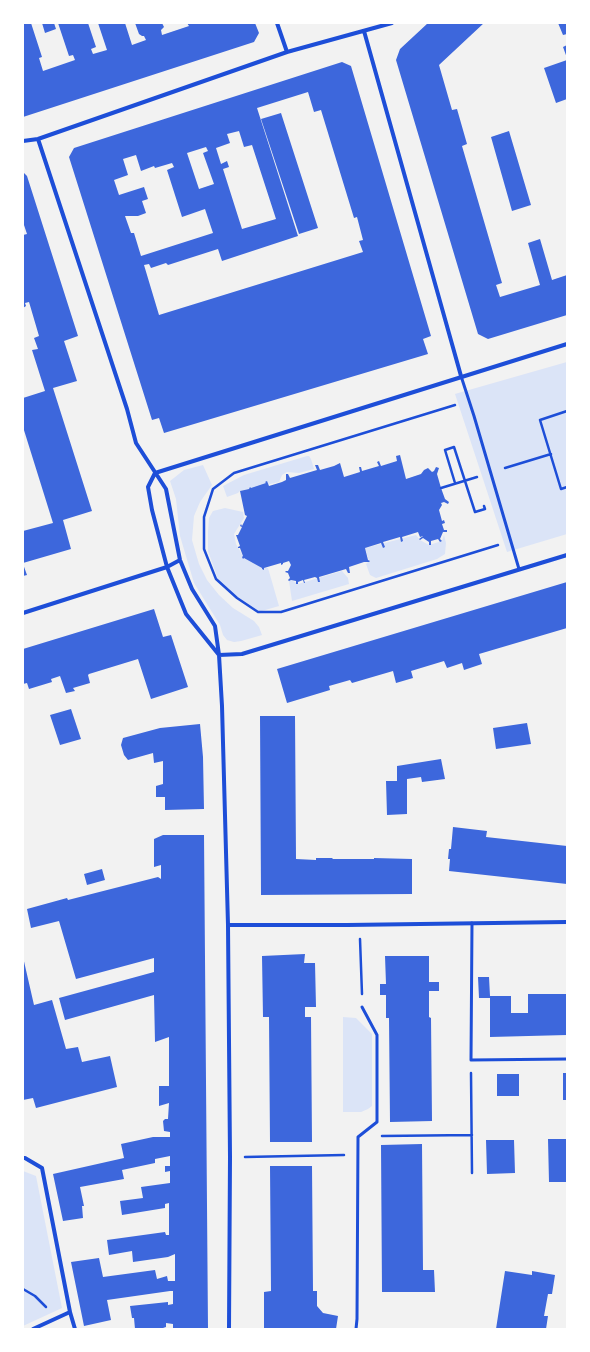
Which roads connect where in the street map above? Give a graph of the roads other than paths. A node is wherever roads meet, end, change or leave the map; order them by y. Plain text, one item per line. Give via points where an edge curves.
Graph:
1 (277, 23) edge
2 (392, 23) edge
3 (364, 31) junction
4 (287, 52) junction
5 (38, 139) junction
6 (23, 141) edge
7 (567, 344) edge
8 (461, 376) junction
9 (155, 473) junction
10 (567, 555) edge
11 (180, 560) junction
12 (167, 567) junction
13 (518, 569) junction
14 (23, 613) edge
15 (219, 655) junction
16 (567, 922) edge
17 (472, 923) junction
18 (228, 925) junction
19 (362, 1007) road end
20 (567, 1059) edge
21 (23, 1158) edge
22 (70, 1312) junction
23 (33, 1329) edge
24 (75, 1329) edge
25 (229, 1329) edge
26 (356, 1329) edge

1 - 4 street
2 - 3 street
3 - 4 street
3 - 8 street
4 - 5 street
5 - 6 street
5 - 9 street via 136,443
7 - 8 street
8 - 9 street
8 - 13 lane
9 - 11 street via 166,488
9 - 12 street via 148,487
10 - 13 street
11 - 12 street
11 - 15 street via 192,589 215,626
12 - 14 street
12 - 15 street via 186,614
13 - 15 street via 242,654
15 - 18 street
16 - 17 street
17 - 18 street
17 - 20 lane via 471,1060
18 - 25 street
19 - 26 lane via 377,1035 377,1122 358,1137
21 - 22 street via 42,1168
22 - 23 street
22 - 24 street

